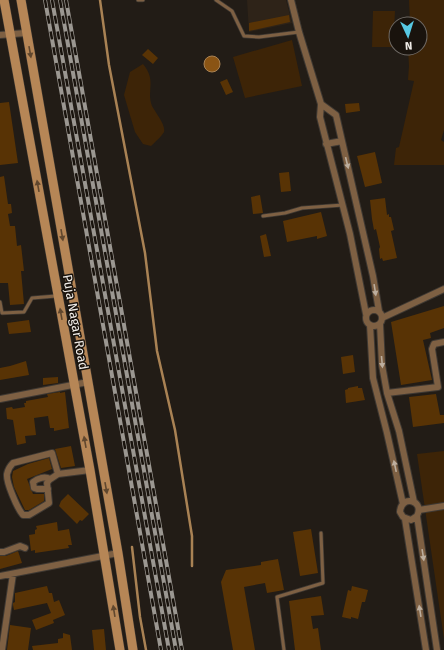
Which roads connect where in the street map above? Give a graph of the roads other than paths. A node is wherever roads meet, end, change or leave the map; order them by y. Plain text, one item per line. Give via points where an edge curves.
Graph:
1 (4, 0) edge
2 (21, 0) edge
3 (138, 0) edge
4 (143, 0) edge
5 (216, 0) edge
6 (291, 0) edge
7 (299, 32) junction
8 (26, 33) junction
9 (10, 34) junction
10 (0, 35) edge
11 (321, 104) junction
12 (342, 141) junction
13 (326, 144) junction
14 (343, 206) junction
15 (264, 216) dead end
16 (363, 232) junction
17 (350, 234) junction
18 (444, 289) edge
19 (58, 296) junction
20 (0, 302) edge
21 (379, 311) junction
22 (366, 314) junction
23 (381, 321) junction
24 (370, 325) junction
25 (444, 342) edge
26 (88, 382) junction
27 (74, 385) junction
28 (441, 386) edge
29 (387, 393) junction
30 (0, 399) edge
31 (399, 430) junction
32 (387, 433) junction
33 (90, 470) junction
34 (58, 474) junction
35 (50, 479) junction
36 (48, 489) junction
37 (414, 502) junction
38 (403, 504) junction
39 (444, 506) edge
40 (418, 513) junction
41 (405, 519) junction
42 (321, 533) dead end
43 (25, 548) dead end
44 (0, 552) edge
45 (118, 553) junction
46 (105, 555) junction
47 (13, 574) junction
48 (0, 576) edge
49 (2, 650) edge
50 (120, 650) edge
51 (133, 650) edge
52 (284, 650) edge
53 (426, 650) edge
54 (437, 650) edge

1 - 9 street, Puja Nagar Road
2 - 8 street, Puja Nagar Road
3 - 4 lane
5 - 7 lane via 232,11 244,36 259,37
6 - 7 street
7 - 11 street
8 - 9 street
8 -> 26 street, Puja Nagar Road
9 - 10 street
19 -> 9 street, Puja Nagar Road
11 - 12 street via 336,115
11 - 13 street via 320,117
12 - 13 street
12 -> 16 street
13 - 14 street
14 - 15 lane via 302,208
14 - 17 street
16 - 17 street
16 -> 21 street
17 - 22 street
18 - 23 street
19 - 20 lane via 32,298 24,312 2,313
27 -> 19 street, Puja Nagar Road
21 - 22 street via 373,309
21 - 23 street
22 - 24 street via 365,319
23 - 24 street via 375,326
23 -> 29 street via 382,365
24 - 32 street via 373,378
25 - 28 street via 434,344 432,349
26 - 27 street
26 -> 45 street, Puja Nagar Road
27 - 30 street
33 -> 27 street, Puja Nagar Road
28 - 29 street
29 - 31 street
31 - 32 street
31 - 37 street
38 -> 32 street
33 - 34 street
33 - 46 street, Puja Nagar Road
34 - 35 street
34 - 36 street via 52,453 10,465 8,483 23,515 29,515 49,503
35 - 36 street
35 - 36 street via 36,479 33,482 34,488
37 - 38 street via 408,501
37 - 40 street via 417,504
38 - 41 street via 400,512
39 - 40 street
40 - 41 street via 411,520
40 -> 54 street
53 -> 41 street
42 - 52 lane via 323,583 277,597
43 - 44 street via 20,546
45 - 46 street
45 - 51 street, Puja Nagar Road
46 - 47 street
50 -> 46 street, Puja Nagar Road
47 - 48 street
47 - 49 street

